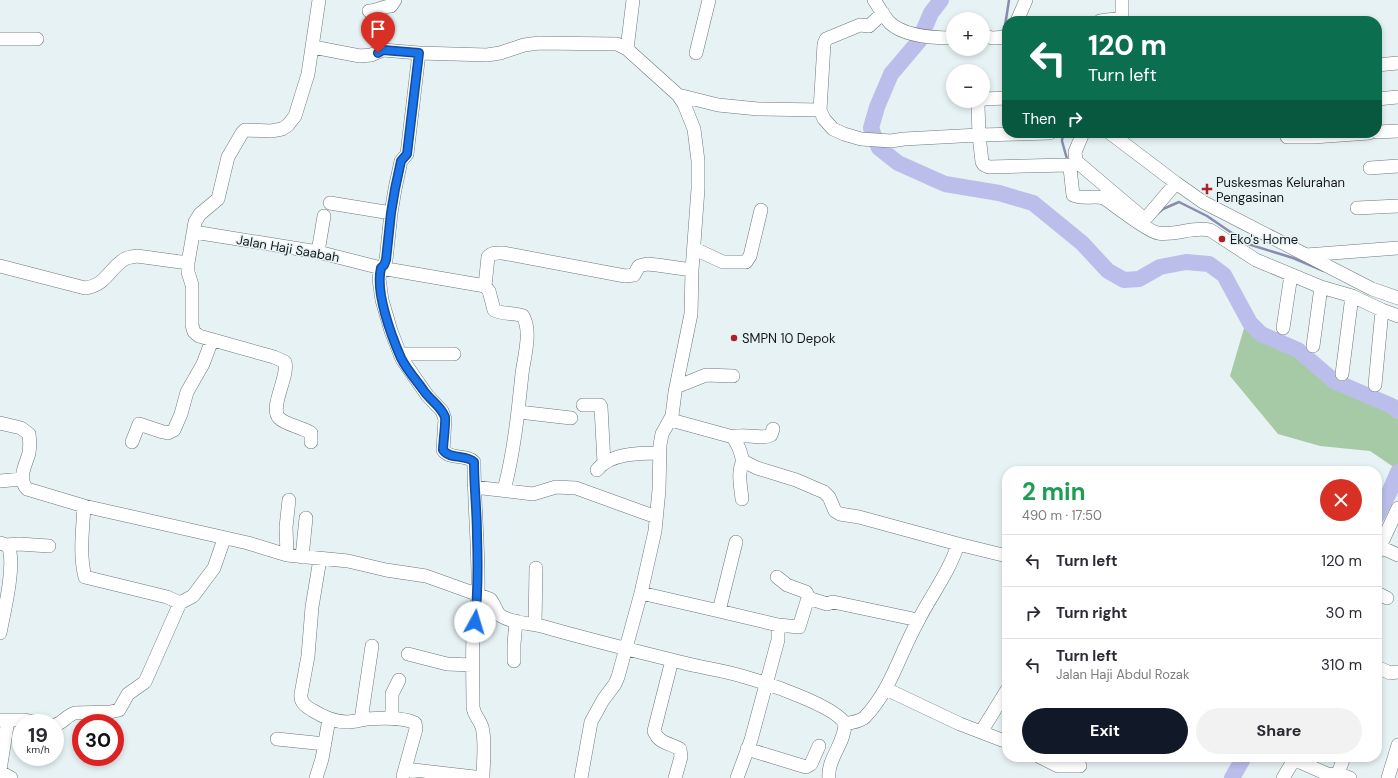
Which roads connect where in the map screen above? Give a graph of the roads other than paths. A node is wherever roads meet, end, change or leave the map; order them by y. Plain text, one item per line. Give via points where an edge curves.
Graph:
1 (319, 0) edge
2 (395, 0) edge
3 (633, 0) edge
4 (709, 0) edge
5 (874, 0) edge
6 (1026, 0) edge
7 (1122, 0) edge
8 (369, 11) dead end
9 (883, 13) junction
10 (1019, 16) edge
11 (1122, 16) edge
12 (990, 37) edge
13 (1002, 37) edge
14 (946, 38) edge
15 (0, 39) edge
16 (37, 39) dead end
17 (313, 47) junction
18 (627, 49) junction
19 (419, 53) junction
20 (696, 53) dead end
21 (1398, 63) edge
22 (1382, 65) edge
23 (678, 95) junction
24 (1002, 98) edge
25 (1398, 98) edge
26 (990, 99) edge
27 (1382, 99) edge
28 (978, 108) edge
29 (820, 110) junction
30 (1398, 131) edge
31 (1382, 132) edge
32 (1002, 134) edge
33 (979, 135) junction
34 (1081, 138) edge
35 (1124, 139) edge
36 (1398, 166) edge
37 (1370, 168) dead end
38 (1176, 184) junction
39 (330, 203) dead end
40 (1398, 206) edge
41 (1357, 208) dead end
42 (761, 210) dead end
43 (391, 213) junction
44 (324, 216) dead end
45 (194, 232) junction
46 (1398, 248) edge
47 (694, 249) junction
48 (318, 252) junction
49 (1305, 255) junction
50 (188, 263) junction
51 (0, 266) edge
52 (381, 268) junction
53 (692, 270) junction
54 (1291, 275) junction
55 (486, 286) junction
56 (1321, 287) junction
57 (1352, 296) junction
58 (1398, 298) edge
59 (1382, 310) junction
60 (1398, 316) edge
61 (1283, 328) dead end
62 (212, 340) junction
63 (1313, 346) dead end
64 (400, 354) junction
65 (454, 354) dead end
66 (1342, 374) dead end
67 (733, 376) dead end
68 (1375, 385) dead end
69 (676, 388) junction
70 (583, 405) dead end
71 (519, 412) junction
72 (570, 418) dead end
73 (671, 420) junction
74 (0, 423) edge
75 (773, 429) dead end
76 (732, 437) junction
77 (132, 442) dead end
78 (311, 442) dead end
79 (659, 453) junction
80 (743, 461) junction
81 (22, 479) junction
82 (0, 481) edge
83 (474, 487) junction
84 (504, 490) junction
85 (742, 499) dead end
86 (289, 500) dead end
87 (84, 506) junction
88 (1398, 508) edge
89 (656, 517) junction
90 (306, 518) dead end
91 (224, 539) junction
92 (736, 542) dead end
93 (1382, 542) edge
94 (3, 544) edge
95 (958, 544) junction
96 (49, 546) dead end
97 (1382, 551) edge
98 (287, 555) junction
99 (1002, 555) edge
100 (1398, 555) edge
101 (302, 557) junction
102 (320, 559) junction
103 (536, 568) dead end
104 (777, 577) dead end
105 (641, 593) junction
106 (478, 595) junction
107 (808, 598) junction
108 (180, 603) junction
109 (719, 611) junction
110 (918, 620) junction
111 (516, 621) junction
112 (535, 624) junction
113 (778, 625) junction
114 (0, 633) edge
115 (372, 646) dead end
116 (626, 648) junction
117 (408, 654) dead end
118 (672, 660) junction
119 (514, 661) dead end
120 (472, 665) junction
121 (1398, 672) edge
122 (1382, 673) edge
123 (399, 680) dead end
124 (766, 684) junction
125 (886, 689) junction
126 (1002, 698) edge
127 (82, 714) edge
128 (114, 714) edge
129 (64, 719) edge
130 (329, 719) junction
131 (392, 719) junction
132 (4, 720) edge
133 (361, 720) junction
134 (845, 726) junction
135 (981, 732) junction
136 (277, 739) dead end
137 (1002, 740) edge
138 (325, 744) junction
139 (1398, 745) edge
140 (818, 746) dead end
141 (747, 749) junction
142 (1046, 762) edge
143 (1295, 762) edge
144 (1300, 762) edge
145 (1342, 762) edge
146 (1080, 766) dead end
147 (0, 771) edge
148 (1057, 772) edge
149 (1337, 773) junction
150 (404, 774) edge
151 (11, 778) edge
152 (316, 778) edge
153 (581, 778) edge
154 (675, 778) edge
155 (737, 778) edge
156 (829, 778) edge
157 (1283, 778) edge
158 (1350, 778) edge
159 (1388, 778) edge

1 - 17 street
2 - 8 street via 391,6
3 - 18 street
4 - 20 street
5 - 9 street
6 - 10 street
7 - 11 street
9 - 14 street via 890,23 910,33
9 - 29 street via 869,26 860,25 826,39
12 - 13 street
15 - 16 street
17 - 19 street via 360,56 383,50
17 - 45 street via 295,116 288,125 278,130 243,131 228,157 218,199 196,219
18 - 19 street via 614,43 552,42 530,44 491,55
18 - 23 street
19 - 43 street via 407,154 401,161
21 - 22 street
23 - 29 street via 718,105 758,109
23 - 47 street via 691,121 697,148 698,189
24 - 26 street
25 - 27 street
28 - 33 street
29 - 33 street via 824,120 833,129 862,140 891,141
30 - 31 street
32 - 33 street
33 - 54 street via 982,162 988,167 1067,165 1072,191 1076,196 1104,198 1156,233 1202,228 1210,230 1256,260
34 - 38 street via 1075,152 1076,160 1142,217 1147,217
35 - 38 street
36 - 37 street
38 - 49 street via 1203,202
39 - 43 street
40 - 41 street
42 - 47 street via 750,256 746,262 723,262
43 - 52 street via 386,260
44 - 48 street
45 - 48 street, Jalan Haji Saabah
45 - 50 street
46 - 49 street
47 - 53 street
48 - 52 street, Jalan Haji Saabah
49 - 58 street via 1372,289
50 - 51 street via 130,257 97,284 85,288
50 - 62 street via 192,285 192,328 199,336
52 - 55 street, Jalan Haji Saabah
52 - 64 street via 379,279 382,300
53 - 55 street via 647,264 639,266 634,275 625,276 495,253 488,257
53 - 69 street via 689,328
54 - 56 street
54 - 61 street
55 - 71 street via 494,310 499,313 520,315 525,320 526,341
56 - 57 street
56 - 63 street
57 - 59 street
57 - 66 street
59 - 60 street
59 - 68 street
62 - 77 street via 203,364 187,392 174,430 168,432 150,429 139,424
62 - 78 street via 285,362 285,374 276,405 277,413 282,420 311,433
64 - 65 street
64 - 83 street via 427,395 442,411 445,419 445,453 474,462
67 - 69 street via 706,375
69 - 73 street
70 - 79 street via 601,407 600,466 631,454
71 - 72 street
71 - 84 street
73 - 76 street
73 - 79 street via 662,434
74 - 81 street via 21,428 29,434 29,453
75 - 76 street via 771,435 766,437
76 - 80 street
79 - 89 street
80 - 85 street via 740,465
80 - 95 street via 824,492 835,512 840,514
81 - 82 street
81 - 87 street via 27,489
83 - 84 street
83 - 106 street
84 - 89 street via 533,494 556,487 576,488
86 - 98 street via 286,527
87 - 91 street
87 - 108 street via 82,545 85,577 167,597
88 - 93 street
89 - 105 street
90 - 101 street
91 - 98 street via 248,543
91 - 108 street via 214,568 193,596
92 - 109 street
94 - 96 street
94 - 114 street via 9,548 10,564
95 - 99 street
95 - 110 street via 948,570
97 - 100 street
98 - 101 street
101 - 102 street
102 - 106 street via 348,561 426,576
102 - 130 street via 301,698 306,706
103 - 112 street
104 - 107 street via 787,585 806,592
105 - 109 street
105 - 116 street
106 - 111 street via 490,599 500,616
106 - 120 street
107 - 110 street via 827,604 833,602
107 - 113 street via 799,627
108 - 128 street via 145,682 128,694 119,710
109 - 113 street
110 - 125 street
111 - 112 street
111 - 119 street
112 - 116 street
113 - 124 street via 778,640
115 - 133 street
116 - 118 street
116 - 153 street via 615,684 591,722
117 - 120 street via 447,664
118 - 124 street via 736,674
118 - 154 street via 654,731 662,742 680,749 681,757
120 - 150 street via 474,713 483,733 483,778
121 - 122 street
123 - 131 street via 392,694
124 - 134 street via 826,708 838,716
124 - 141 street
125 - 134 street via 864,718
125 - 135 street
126 - 135 street
127 - 129 street via 71,714
130 - 133 street via 347,722
130 - 138 street
131 - 133 street
131 - 150 street via 414,722 417,726
132 - 147 street
134 - 156 street via 830,767
135 - 137 street
136 - 138 street
138 - 152 street
139 - 159 street
140 - 141 street via 811,764 806,767
141 - 155 street
142 - 148 street
143 - 157 street
144 - 149 street via 1331,776
145 - 149 street
146 - 148 street
147 - 151 street
149 - 158 street

